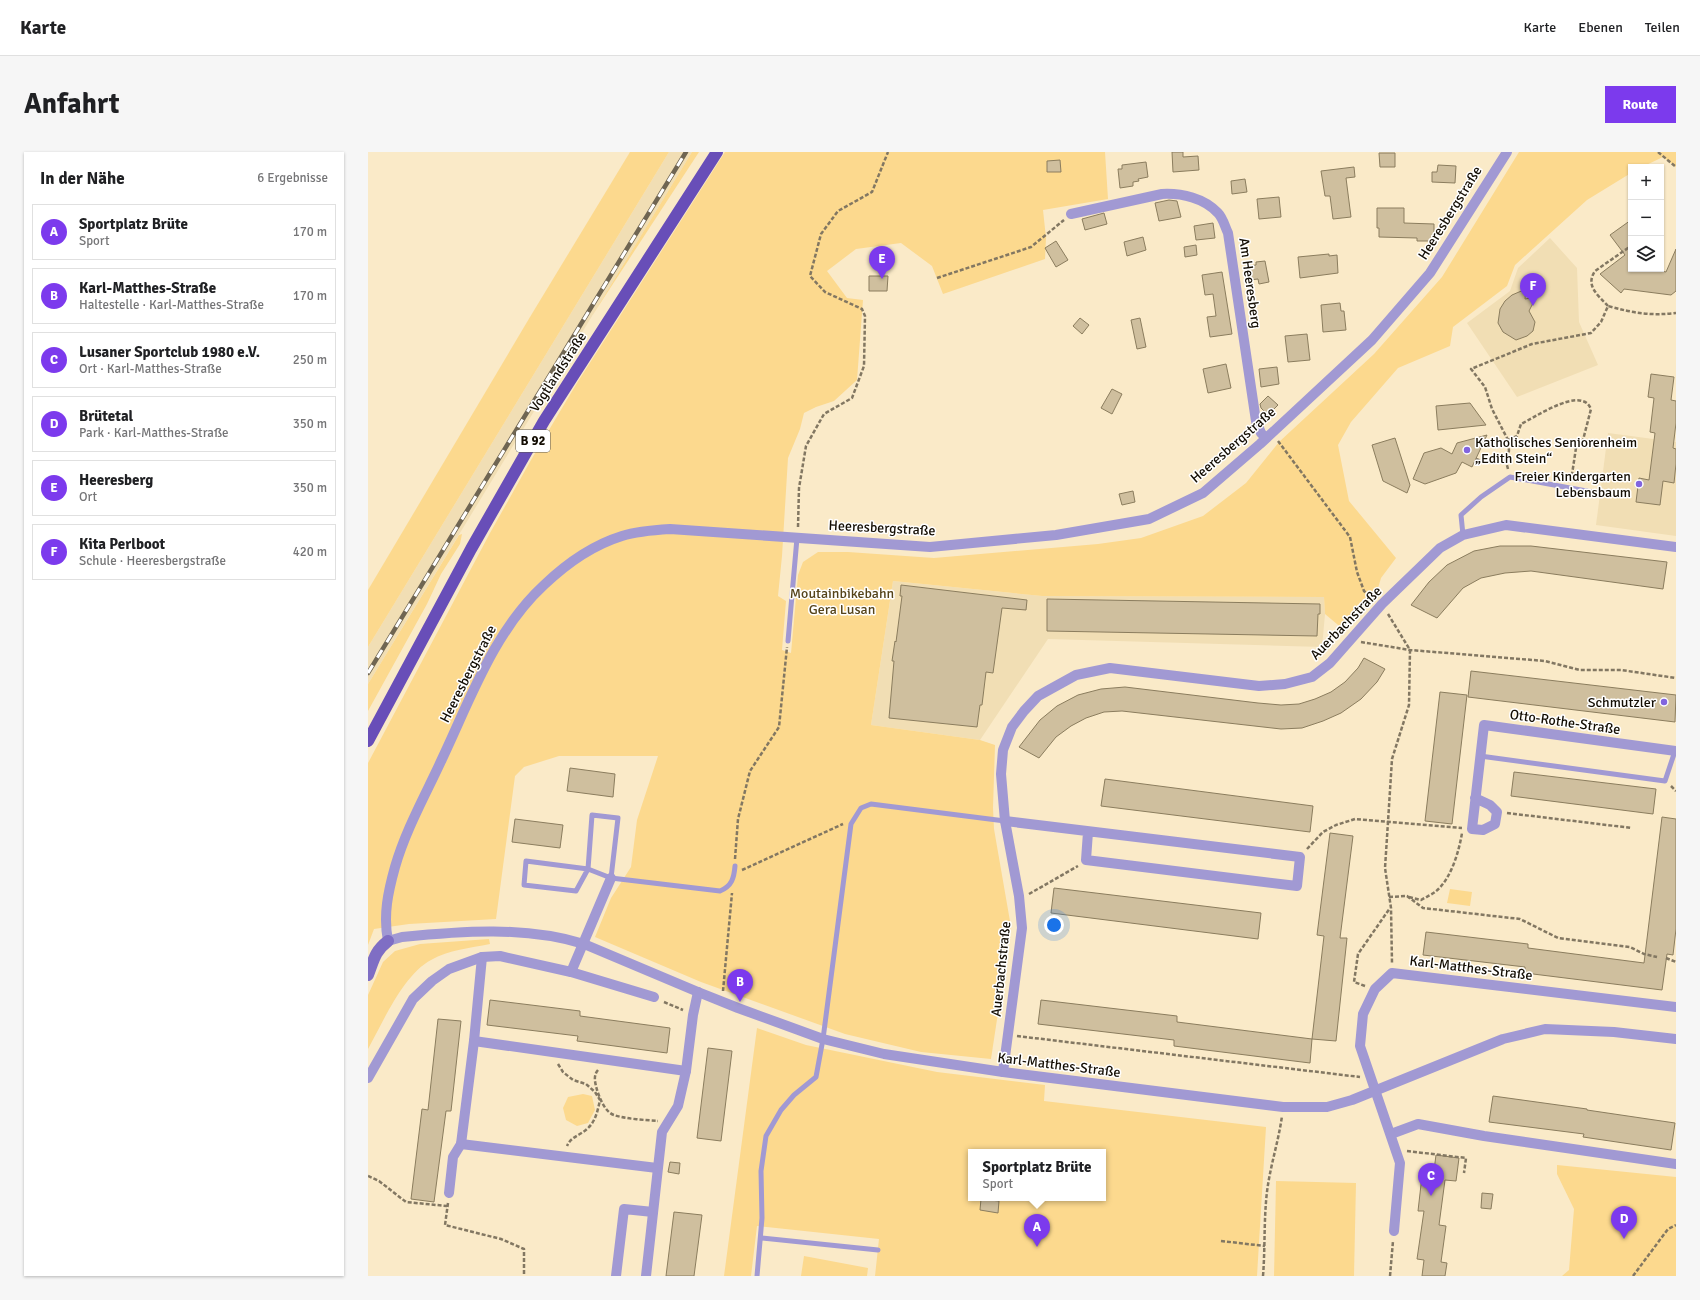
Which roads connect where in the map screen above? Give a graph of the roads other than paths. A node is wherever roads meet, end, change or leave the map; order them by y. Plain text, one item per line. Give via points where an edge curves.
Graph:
1 (717, 152) edge
2 (1507, 152) edge
3 (1071, 214) road end
4 (1268, 436) junction
5 (1592, 492) dead end
6 (1463, 535) junction
7 (797, 538) junction
8 (1676, 547) edge
9 (788, 641) road end
10 (368, 741) edge
11 (1675, 751) edge
12 (1480, 756) junction
13 (1475, 798) junction
14 (1005, 821) junction
15 (1088, 832) junction
16 (735, 866) road end
17 (588, 869) junction
18 (611, 878) junction
19 (388, 941) junction
20 (584, 944) junction
21 (482, 958) junction
22 (571, 972) junction
23 (368, 975) edge
24 (698, 992) junction
25 (654, 997) road end
26 (1676, 1007) edge
27 (823, 1038) junction
28 (1676, 1039) edge
29 (474, 1041) junction
30 (686, 1071) junction
31 (1003, 1072) junction
32 (368, 1078) edge
33 (1377, 1091) junction
34 (1391, 1134) junction
35 (461, 1144) junction
36 (1676, 1164) edge
37 (657, 1168) junction
38 (449, 1193) road end
39 (653, 1212) junction
40 (1394, 1231) road end
41 (761, 1238) junction
42 (878, 1250) dead end
43 (616, 1276) edge
44 (646, 1276) edge
45 (757, 1276) edge

1 - 10 main road, Vogtlandstraße / B 92 via 544,421 471,549
2 - 4 street, Heeresbergstraße via 1430,273 1372,340
3 - 4 street, Am Heeresberg via 1162,194 1176,194 1202,200 1218,214 1228,233 1256,421 1261,433
4 - 7 street, Heeresbergstraße via 1204,493 1149,519 1056,535 930,547
5 - 6 lane via 1510,477 1481,497 1461,516
6 - 8 street, Auerbachstraße via 1506,525
6 - 14 street, Auerbachstraße via 1440,548 1382,604 1330,663 1312,677 1285,684 1260,686 1110,668 1076,675 1060,682 1038,696 1012,727 1003,750 1001,774
7 - 9 lane
7 - 19 street, Heeresbergstraße via 670,529 646,531 623,536 594,548 543,586 519,613 498,643 409,830 395,866 386,906 385,925
11 - 12 lane, Otto-Rothe-Straße via 1665,781
11 - 12 street, Otto-Rothe-Straße via 1484,725
12 - 13 street, Otto-Rothe-Straße
13 - 13 street, Otto-Rothe-Straße via 1467,828 1483,830 1495,824 1497,812 1490,805
14 - 15 street
14 - 27 lane via 871,804 861,808 851,824
14 - 31 street, Auerbachstraße via 1019,896 1022,928
15 - 15 street via 1086,860 1297,886 1300,857
16 - 18 lane via 732,882 728,888 720,891
17 - 17 lane via 526,861 524,885 576,891
17 - 18 lane
17 - 18 lane via 592,815 618,818
18 - 20 street
19 - 20 street, Karl-Matthes-Straße via 408,936 494,930 565,938
19 - 23 street via 376,952
20 - 22 street
20 - 24 street, Karl-Matthes-Straße
21 - 22 street via 500,956
21 - 29 street
21 - 32 street via 449,969 413,999
22 - 25 street
24 - 27 street, Karl-Matthes-Straße
24 - 30 street
26 - 33 street, Karl-Matthes-Straße via 1392,973 1375,989 1363,1014 1360,1046
27 - 31 street, Karl-Matthes-Straße via 884,1054
27 - 41 lane via 816,1077 781,1110 766,1136 761,1171
28 - 33 street, Karl-Matthes-Straße via 1614,1032 1545,1029 1503,1039
29 - 30 street
29 - 35 street
30 - 37 street via 678,1106 662,1132
31 - 33 street, Karl-Matthes-Straße via 1283,1107 1327,1107
33 - 34 street, Karl-Matthes-Straße
34 - 36 street via 1418,1124
34 - 40 street, Karl-Matthes-Straße via 1400,1163
35 - 37 street
35 - 38 street via 453,1157
37 - 39 street
39 - 43 street via 624,1209
39 - 44 street
41 - 42 lane
41 - 45 lane

